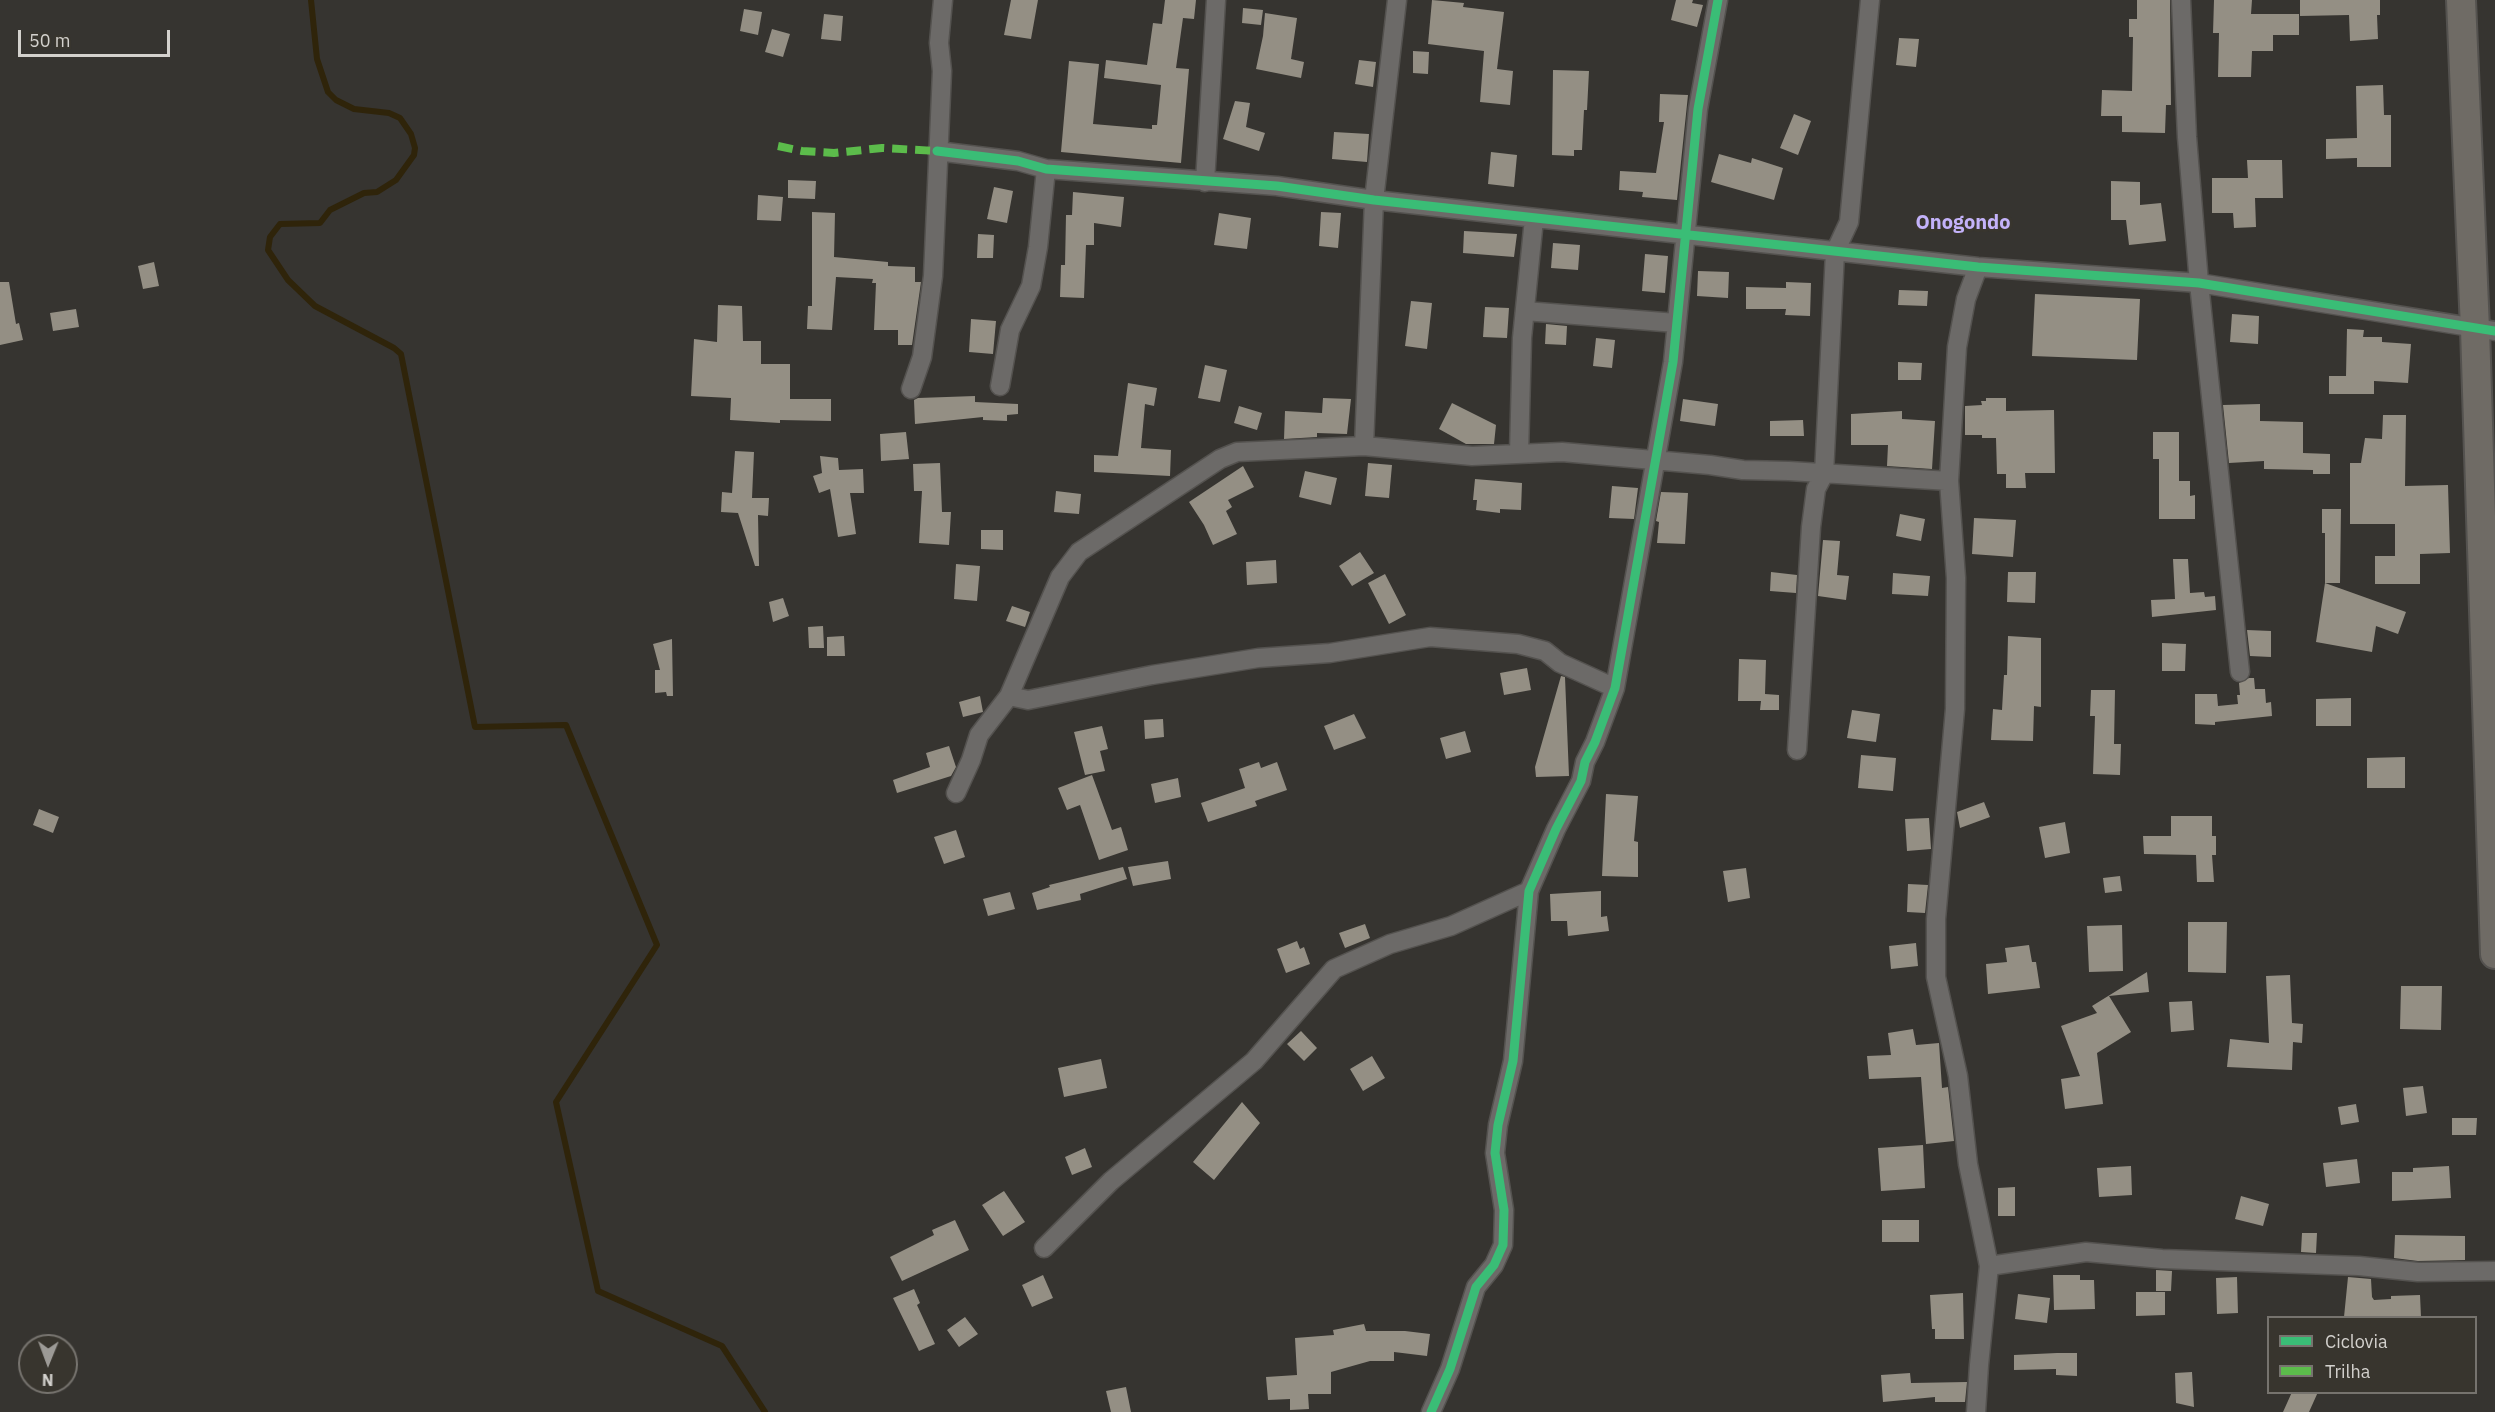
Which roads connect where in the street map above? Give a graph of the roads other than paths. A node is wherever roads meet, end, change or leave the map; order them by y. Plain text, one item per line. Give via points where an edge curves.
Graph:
1 (943, 0) edge
2 (1216, 0) edge
3 (1397, 0) edge
4 (1718, 0) edge
5 (1870, 0) edge
6 (2181, 0) edge
7 (2461, 0) edge
8 (937, 151) junction
9 (1046, 169) junction
10 (1205, 182) junction
11 (1374, 200) junction
12 (1534, 219) junction
13 (1684, 236) junction
14 (1835, 252) junction
15 (1978, 267) junction
16 (2199, 283) junction
17 (1525, 311) junction
18 (1676, 323) junction
19 (2485, 330) edge
20 (1000, 386) dead end
21 (911, 389) dead end
22 (1364, 446) junction
23 (1520, 453) junction
24 (1656, 460) junction
25 (1824, 474) junction
26 (1949, 481) junction
27 (2240, 672) dead end
28 (1615, 688) junction
29 (1010, 696) junction
30 (1797, 750) dead end
31 (956, 793) dead end
32 (1529, 891) junction
33 (2495, 954) edge
34 (1044, 1248) dead end
35 (1989, 1266) junction
36 (2495, 1271) edge
37 (1431, 1412) edge
38 (1976, 1412) edge

1 - 8 street
2 - 10 street
3 - 11 street
4 - 13 street via 1698,109
5 - 14 street via 1849,222
6 - 16 street
7 - 19 main road
8 - 9 street via 1018,161
8 - 21 street via 933,276 922,357
9 - 10 street
9 - 20 street via 1030,286 1010,330
10 - 11 street via 1277,186
11 - 12 street
11 - 22 street
12 - 13 street
12 - 17 street
13 - 14 street
13 - 18 street
14 - 15 street
14 - 25 street
15 - 16 street
15 - 26 street via 1966,299 1957,347
16 - 19 street
16 - 27 street
17 - 18 street
17 - 23 street
18 - 24 street
19 - 33 main road
22 - 23 street via 1472,456
22 - 29 street via 1237,452 1220,459 1079,552 1048,602
23 - 24 street via 1562,452
24 - 25 street
24 - 28 street
25 - 26 street
25 - 30 street via 1816,489 1811,527
26 - 35 street via 1956,578 1955,709 1936,919 1936,977 1958,1076 1968,1164
28 - 29 street via 1560,663 1545,651 1518,644 1430,637 1330,653 1258,658 1028,700
28 - 32 street via 1581,781
29 - 31 street via 979,735
32 - 34 street via 1451,926 1390,944 1334,969 1254,1061 1111,1181
32 - 37 street via 1513,1061 1495,1153 1504,1210 1503,1245 1494,1265 1476,1287 1450,1369
35 - 36 street via 2085,1252 2418,1272
35 - 38 street

